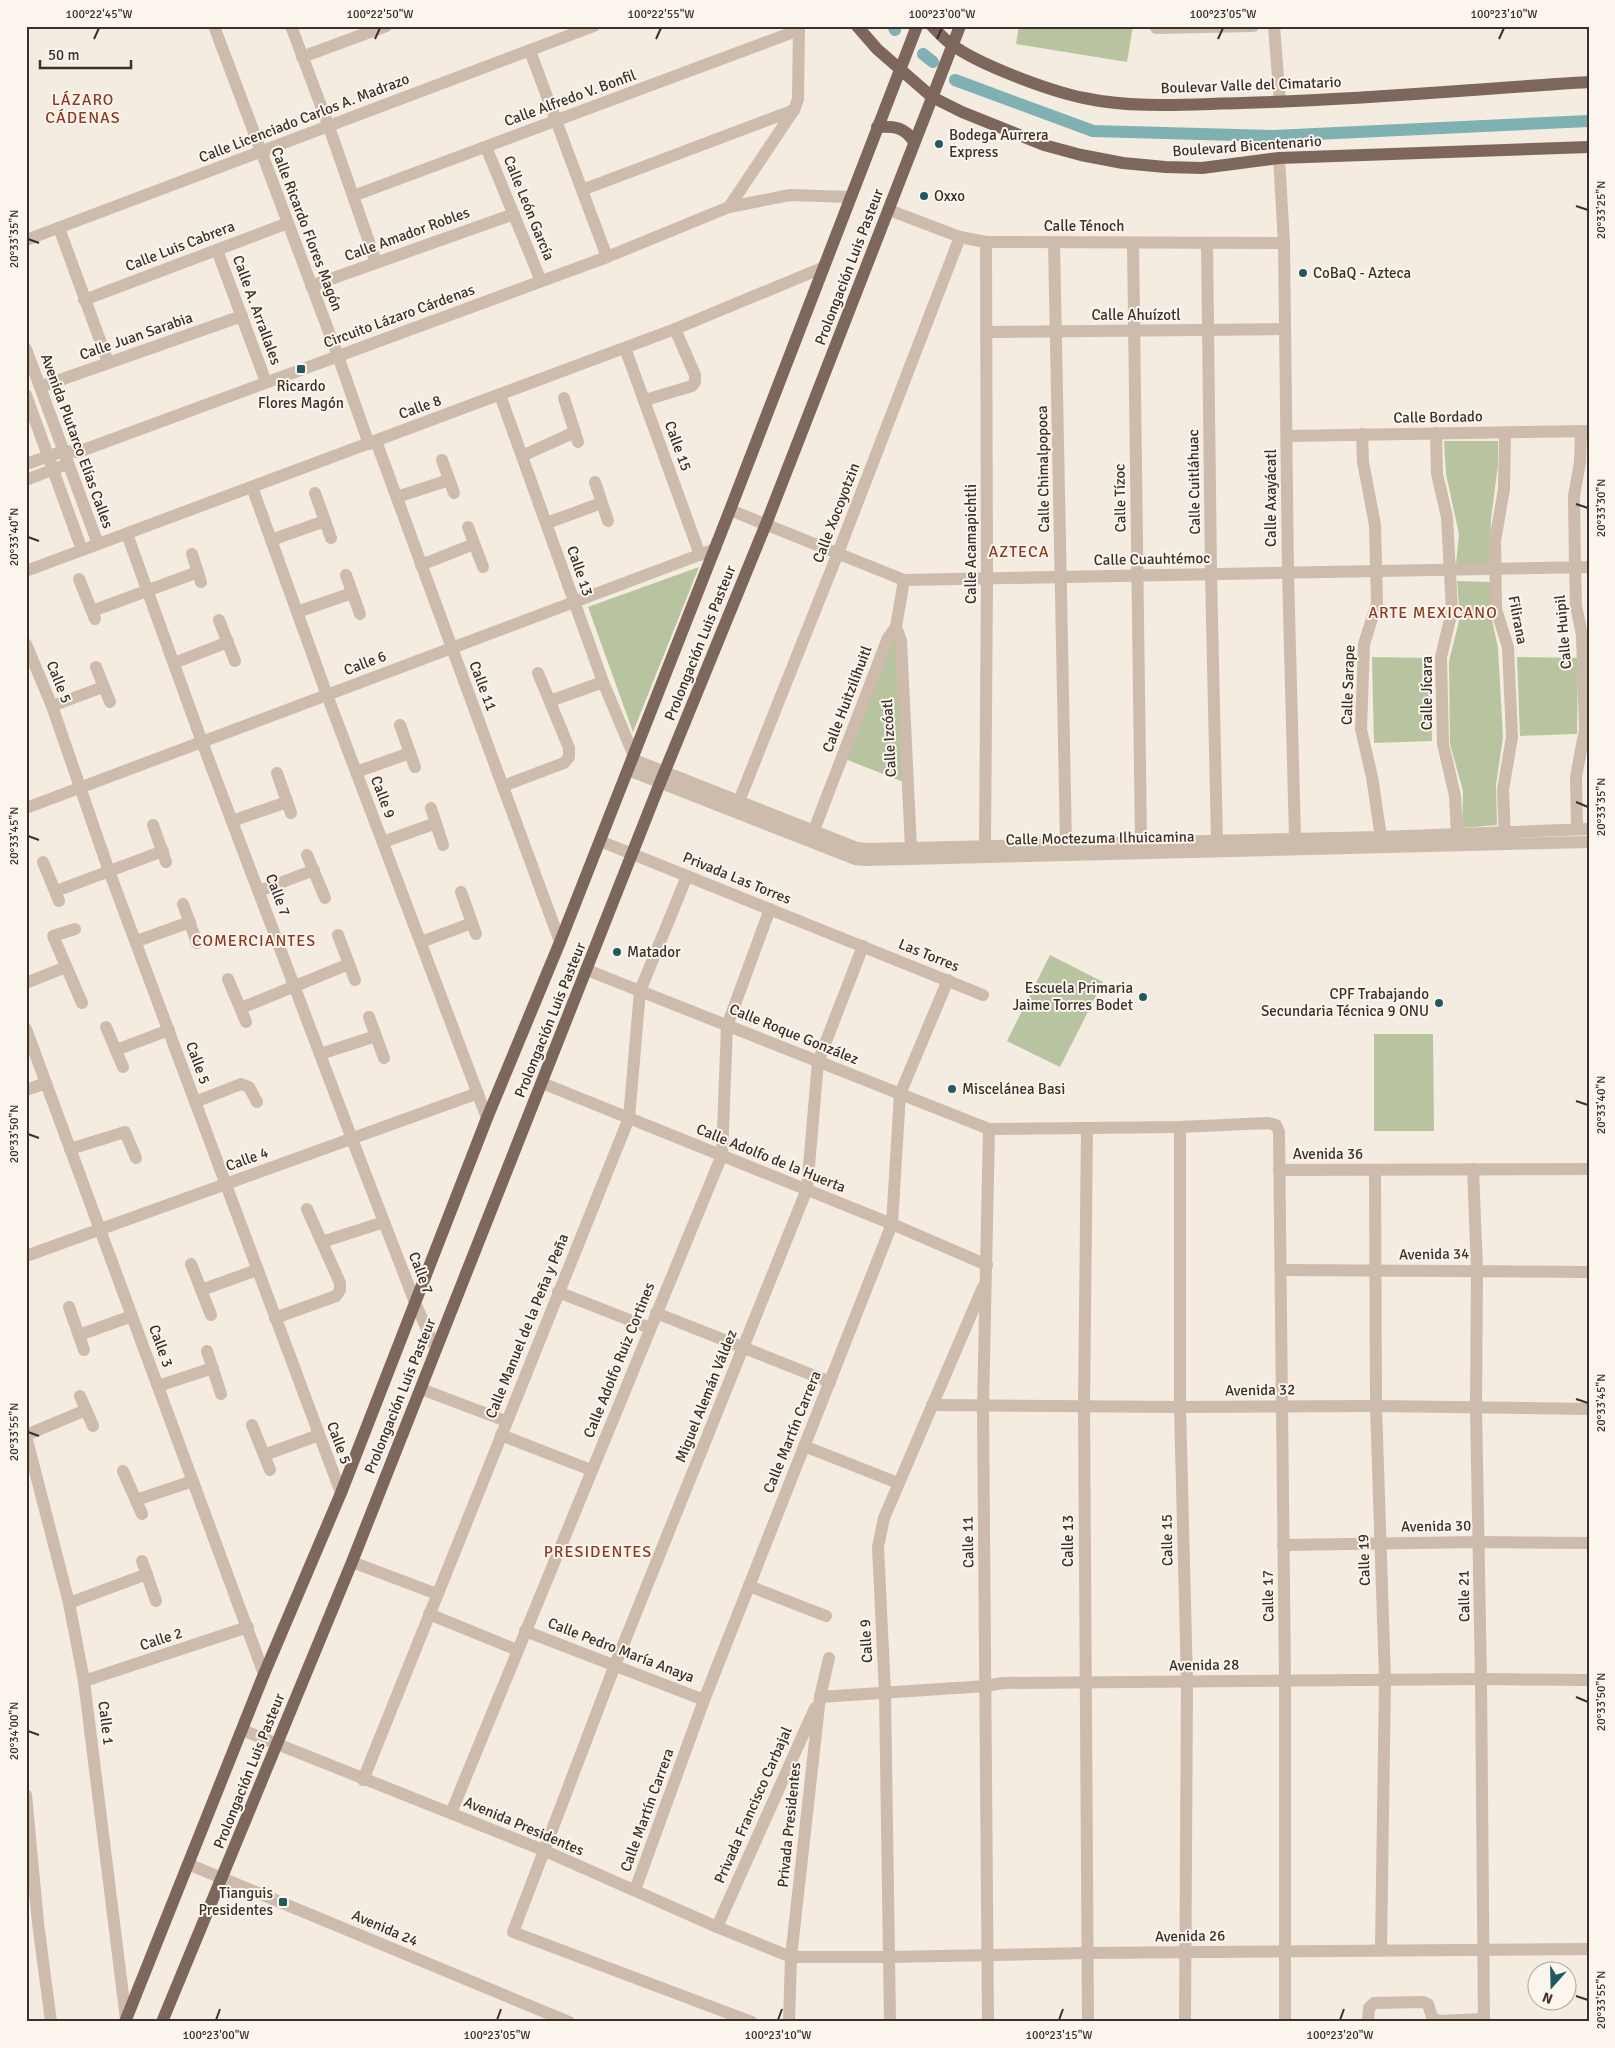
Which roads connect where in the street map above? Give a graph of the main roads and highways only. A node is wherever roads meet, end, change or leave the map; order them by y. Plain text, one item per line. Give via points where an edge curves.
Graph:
1 (857, 26) edge
2 (916, 26) edge
3 (932, 26) edge
4 (960, 26) edge
5 (952, 45) junction
6 (900, 69) junction
7 (1589, 82) edge
8 (932, 97) junction
9 (877, 127) junction
10 (914, 142) junction
11 (1589, 147) edge
12 (126, 2020) edge
13 (162, 2022) edge

1 - 6 main road, Boulevard Bicentenario
2 - 6 main road, Prolongación Luis Pasteur
3 - 5 main road, Boulevar Valle del Cimatario
4 - 5 main road, Prolongación Luis Pasteur
5 - 7 main road, Boulevar Valle del Cimatario via 991,66 1034,83 1083,98 1125,104 1280,102
5 - 8 main road, Prolongación Luis Pasteur
6 - 8 main road, Boulevard Bicentenario
6 - 9 main road, Prolongación Luis Pasteur
8 - 10 main road, Prolongación Luis Pasteur
8 - 11 main road, Boulevard Bicentenario via 1006,132 1044,145 1123,163 1165,167 1202,168 1279,158
9 - 10 main road via 901,128
9 - 12 main road, Prolongación Luis Pasteur via 715,549 487,1118 416,1305
10 - 13 main road, Prolongación Luis Pasteur via 766,524 352,1562

